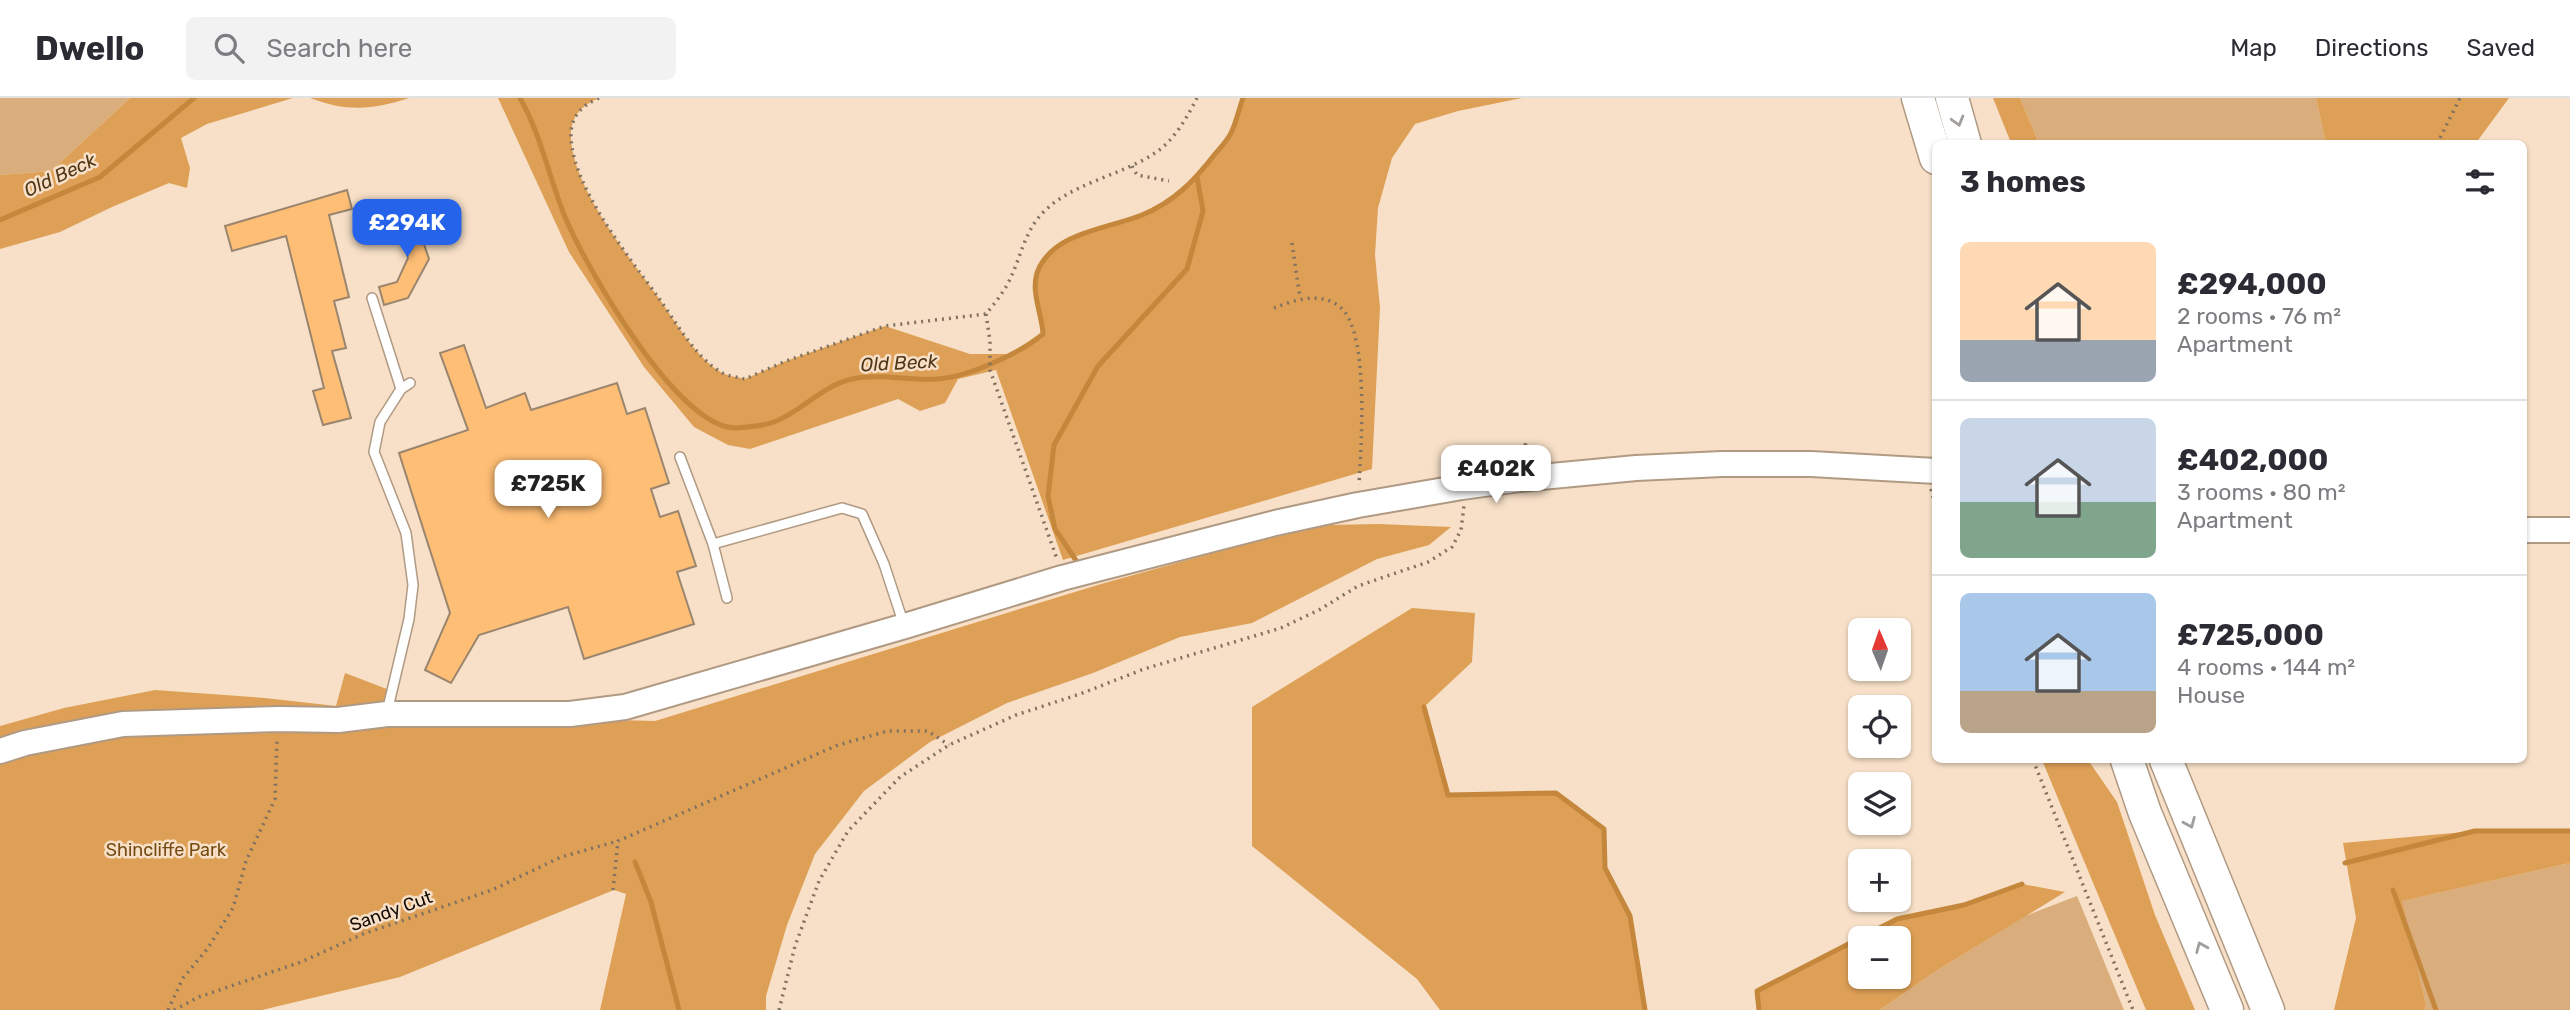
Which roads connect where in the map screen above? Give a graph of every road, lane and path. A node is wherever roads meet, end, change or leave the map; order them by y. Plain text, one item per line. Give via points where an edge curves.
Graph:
1 (599, 98) edge
2 (1197, 98) edge
3 (1918, 98) edge
4 (1952, 98) edge
5 (2460, 98) edge
6 (1964, 140) edge
7 (2439, 140) edge
8 (1932, 145) edge
9 (1132, 166) junction
10 (1169, 181) dead end
11 (1292, 243) dead end
12 (372, 298) dead end
13 (1300, 298) junction
14 (1274, 308) dead end
15 (986, 314) junction
16 (411, 383) dead end
17 (401, 389) junction
18 (680, 457) dead end
19 (1932, 471) edge
20 (1462, 487) junction
21 (1358, 505) junction
22 (2527, 530) edge
23 (2570, 530) edge
24 (713, 544) junction
25 (1062, 578) junction
26 (727, 598) dead end
27 (905, 626) junction
28 (387, 714) junction
29 (278, 719) junction
30 (949, 745) junction
31 (0, 751) edge
32 (2034, 763) edge
33 (2128, 763) edge
34 (2167, 763) edge
35 (618, 841) junction
36 (614, 890) dead end
37 (168, 1010) edge
38 (174, 1010) edge
39 (779, 1010) edge
40 (2133, 1010) edge
41 (2227, 1010) edge
42 (2268, 1010) edge

1 - 15 path via 586,104 573,119 571,139 580,175 609,229 695,349 720,372 745,379 885,326
2 - 9 path via 1157,152
3 - 8 highway
4 -> 6 highway
5 - 7 path
9 - 10 path via 1137,175
9 - 15 path via 1078,189 1038,217 1010,280
11 - 13 path
12 - 17 lane
13 - 14 path
13 - 21 path via 1340,306 1353,324 1360,351
15 - 25 path via 990,370
16 - 17 lane
17 - 28 lane via 380,422 374,452 406,533 413,585
18 - 24 lane
19 - 20 main road via 1722,464 1636,468
20 - 21 main road
20 - 30 path via 1461,530 1452,547 1428,562 1358,586 1281,628 1144,668
21 - 25 main road
22 - 23 main road
24 - 26 lane
24 - 27 lane via 842,508 862,514
25 - 27 main road
27 - 28 main road via 625,706 570,714
28 - 29 main road via 338,720
29 - 31 main road via 123,724
29 - 37 path via 275,799 246,861 233,908 183,978
30 - 35 path, Sandy Cut via 928,731 888,731 850,742
30 - 39 path via 900,777 848,831 819,881 795,946
32 - 40 path
41 -> 33 highway
34 -> 42 highway
35 - 36 path
35 - 38 path, Sandy Cut via 561,857 492,890 363,934

